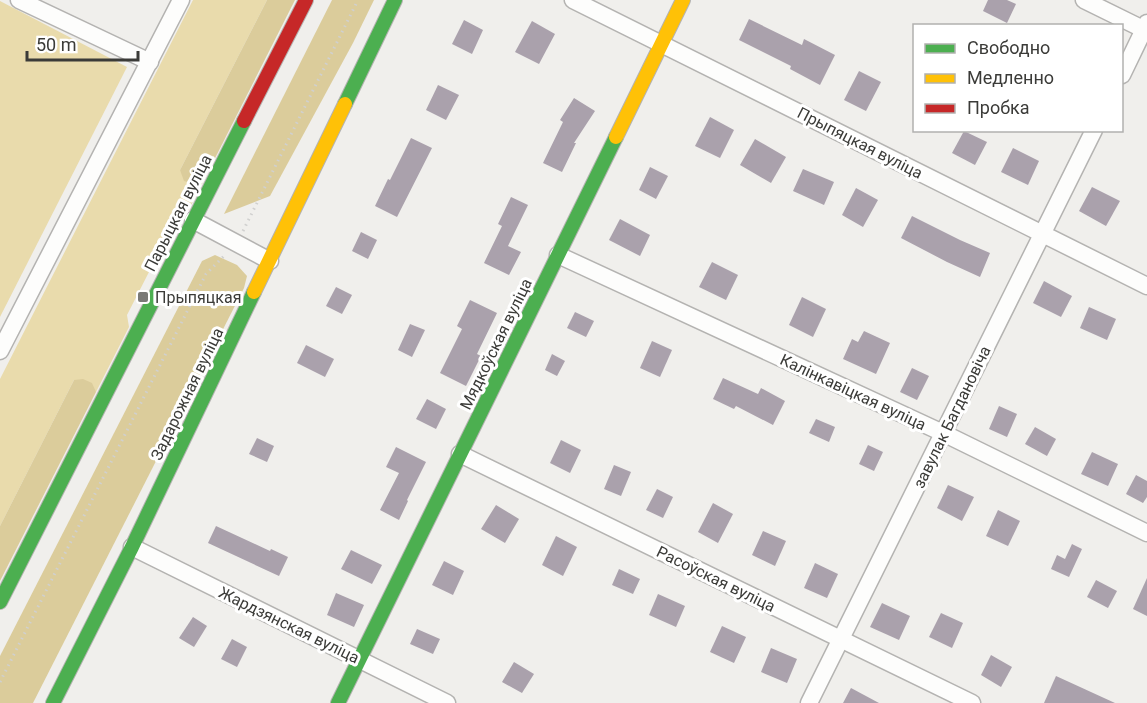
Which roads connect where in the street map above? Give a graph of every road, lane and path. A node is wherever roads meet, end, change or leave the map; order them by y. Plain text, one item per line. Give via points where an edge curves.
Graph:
1 (19, 0) edge
2 (181, 0) edge
3 (306, 0) edge
4 (358, 0) edge
5 (395, 0) edge
6 (573, 0) edge
7 (683, 0) edge
8 (1084, 0) edge
9 (1146, 28) edge
10 (661, 44) junction
11 (150, 62) junction
12 (1123, 73) edge
13 (1093, 132) edge
14 (193, 220) junction
15 (1042, 234) junction
16 (237, 243) junction
17 (558, 255) junction
18 (270, 261) junction
19 (1147, 286) edge
20 (0, 351) edge
21 (943, 433) junction
22 (460, 454) junction
23 (1147, 532) edge
24 (132, 547) junction
25 (0, 602) edge
26 (841, 640) junction
27 (359, 660) junction
28 (0, 682) edge
29 (53, 703) edge
30 (338, 703) edge
31 (447, 703) edge
32 (809, 703) edge
33 (972, 703) edge

1 - 11 street
2 - 11 street
3 - 14 street, Парыцкая вуліца
4 - 16 path
5 - 18 street, Задарожная вуліца
6 - 10 street, Прыпяцкая вуліца
7 - 10 street, Мядкоўская вуліца
8 - 9 street
9 - 12 street
10 - 15 street, Прыпяцкая вуліца
10 - 17 street, Мядкоўская вуліца
11 - 20 street
13 - 15 street, завулак Багдановіча
14 - 16 street
14 - 25 street, Парыцкая вуліца
15 - 19 street, Прыпяцкая вуліца
15 - 21 street, завулак Багдановіча
16 - 18 street
16 - 28 path via 206,274
17 - 21 street, Калінкавіцкая вуліца
17 - 22 street, Мядкоўская вуліца
18 - 24 street, Задарожная вуліца
21 - 23 street, Калінкавіцкая вуліца
21 - 26 street, завулак Багдановіча
22 - 26 street, Расоўская вуліца
22 - 27 street, Мядкоўская вуліца
24 - 27 street, Жардзянская вуліца
24 - 29 street, Задарожная вуліца
26 - 32 street, завулак Багдановіча
26 - 33 street, Расоўская вуліца
27 - 30 street, Мядкоўская вуліца
27 - 31 street, Жардзянская вуліца

